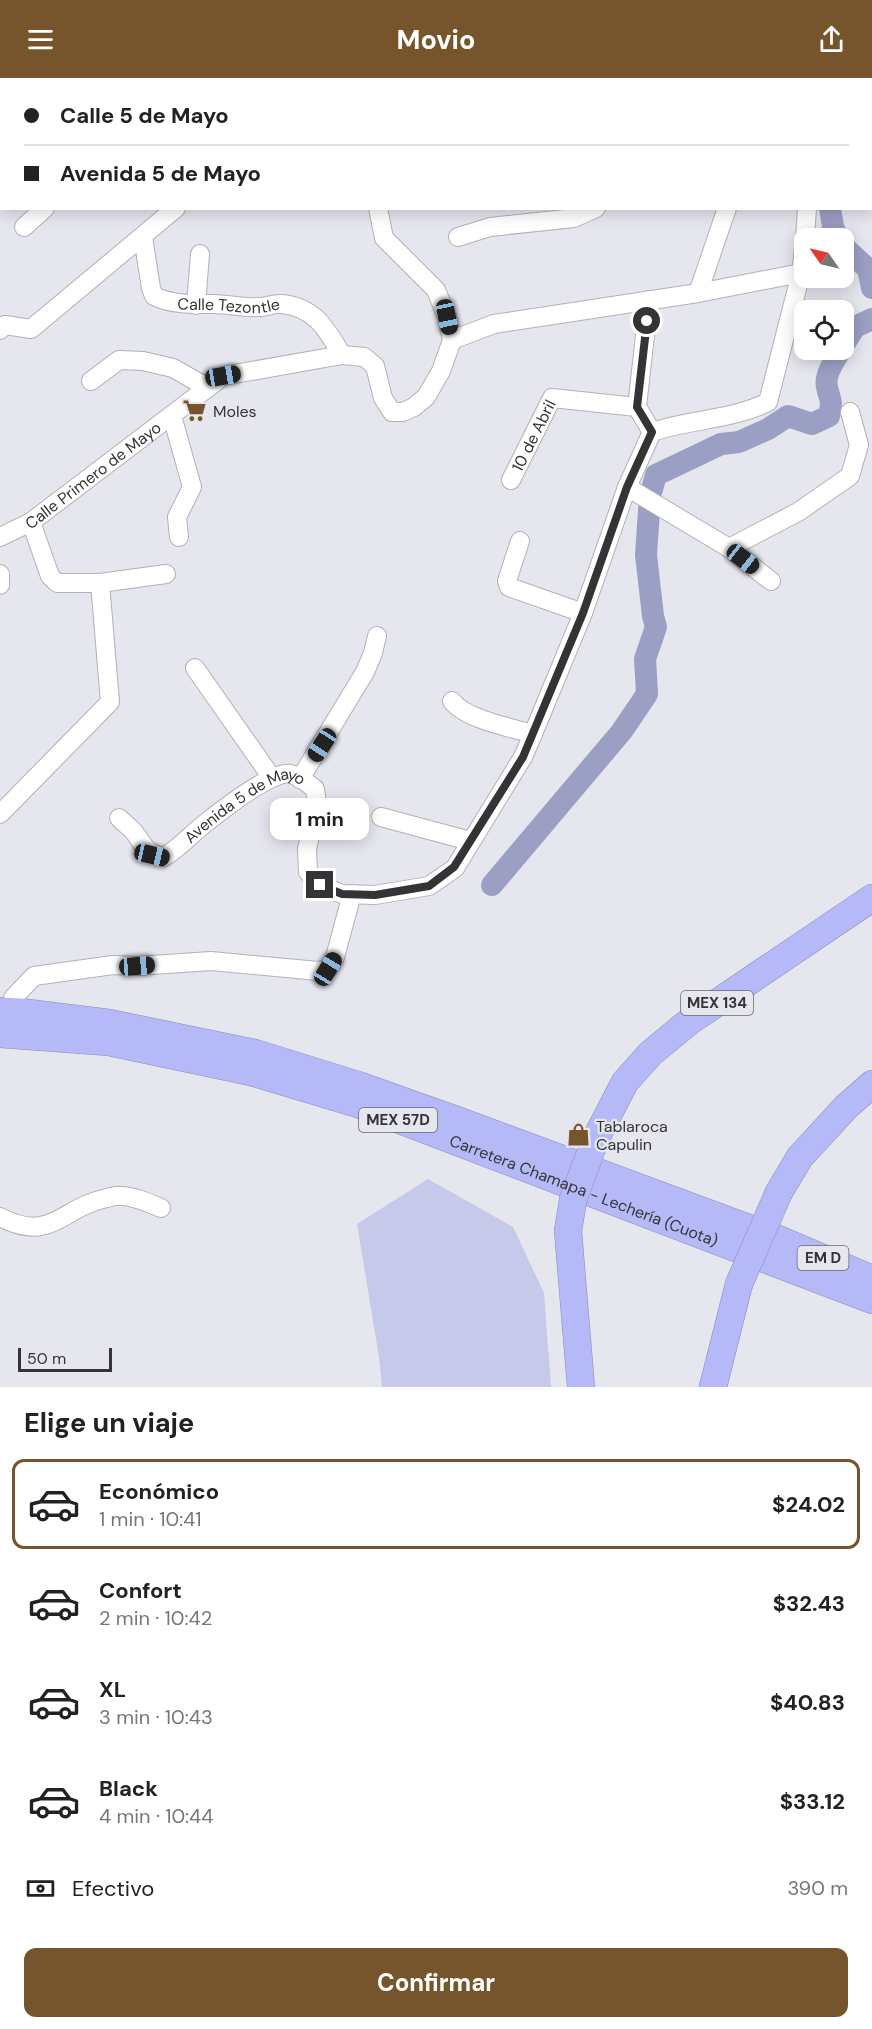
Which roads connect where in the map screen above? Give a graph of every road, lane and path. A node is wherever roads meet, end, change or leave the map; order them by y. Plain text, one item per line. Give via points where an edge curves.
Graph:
1 (43, 210) edge
2 (174, 210) edge
3 (378, 210) edge
4 (592, 210) edge
5 (726, 210) edge
6 (807, 210) edge
7 (24, 227) dead end
8 (806, 228) edge
9 (143, 237) junction
10 (458, 237) dead end
11 (200, 254) dead end
12 (794, 274) edge
13 (797, 288) edge
14 (698, 292) junction
15 (649, 300) junction
16 (196, 305) junction
17 (0, 330) edge
18 (452, 340) junction
19 (342, 355) junction
20 (91, 381) dead end
21 (208, 388) junction
22 (637, 407) junction
23 (850, 412) dead end
24 (172, 416) junction
25 (652, 432) junction
26 (511, 480) dead end
27 (628, 488) junction
28 (31, 522) junction
29 (0, 537) edge
30 (179, 537) dead end
31 (520, 541) dead end
32 (729, 548) junction
33 (0, 574) edge
34 (166, 574) dead end
35 (771, 581) dead end
36 (100, 583) junction
37 (0, 585) edge
38 (583, 613) junction
39 (377, 636) dead end
40 (195, 668) dead end
41 (452, 701) dead end
42 (533, 734) junction
43 (272, 778) junction
44 (300, 779) junction
45 (0, 814) edge
46 (381, 817) dead end
47 (119, 818) dead end
48 (470, 841) junction
49 (352, 894) junction
50 (872, 898) edge
51 (7, 1004) edge
52 (0, 1034) edge
53 (872, 1084) edge
54 (161, 1208) dead end
55 (0, 1217) edge
56 (773, 1237) junction
57 (872, 1259) edge
58 (781, 1264) junction
59 (872, 1280) edge
60 (872, 1300) edge
61 (872, 1309) edge
62 (581, 1387) edge
63 (713, 1387) edge

1 - 7 street
2 - 9 street
3 - 18 street via 384,238 436,290
4 - 10 street via 574,218 490,227
5 - 14 street
6 - 8 street
9 - 16 street, Calle Tezontle via 154,296
9 - 17 street via 32,329 5,326
11 - 16 street
12 - 14 street
13 - 25 street via 768,402 750,411
14 - 15 street
15 - 18 street via 494,324
15 - 22 street
16 - 19 street, Calle Tezontle via 280,304 303,308 325,327
18 - 19 street, Calle Primero de Mayo via 426,397 403,412 392,412 383,398 375,366 364,357
19 - 21 street, Calle Primero de Mayo via 223,376
20 - 21 street via 119,360 143,361 173,368
21 - 24 street, Calle Primero de Mayo
22 - 25 street
22 - 26 street, 10 de Abril via 552,398
23 - 32 street via 859,445 850,476 798,512
24 - 28 street, Calle Primero de Mayo
24 - 30 street via 192,488 177,517
25 - 27 street, Avenida 5 de Mayo
27 - 32 street
27 - 38 street, Avenida 5 de Mayo
28 - 29 street, Calle Primero de Mayo
28 - 36 street via 53,581
31 - 38 street via 507,582 509,587
32 - 35 street
33 - 37 street
34 - 36 street
36 - 45 street via 110,702
38 - 42 street, Avenida 5 de Mayo
39 - 44 street via 365,672
40 - 43 street
41 - 42 street via 458,708 489,721
42 - 48 street, Avenida 5 de Mayo via 523,757
43 - 44 street, Avenida 5 de Mayo via 292,774
43 - 47 street, Avenida 5 de Mayo via 206,822 164,857 143,848 137,835
44 - 49 street, Avenida 5 de Mayo via 315,789 317,804 307,849 308,872 320,885
46 - 48 street
48 - 49 street, Avenida 5 de Mayo via 454,867 429,886 375,895
49 - 51 street via 335,957 328,969 211,961 113,965 34,976
50 - 62 highway, MEX 134, bridge via 690,1021 651,1053 625,1082 594,1140 573,1200 568,1231
51 - 56 highway, Carretera Chamapa - Lechería (Cuota) / MEX 57D via 20,1012 109,1023 255,1053 452,1118
52 - 58 highway, Carretera Chamapa - Lechería (Cuota) / MEX 57D via 109,1042 251,1072 355,1103
53 - 63 highway, bridge via 800,1157 779,1192 739,1284
54 - 55 street via 121,1196 94,1201 42,1228 16,1225
56 - 57 highway
56 - 59 highway, EM D
58 - 60 highway, EM D
58 - 61 highway

